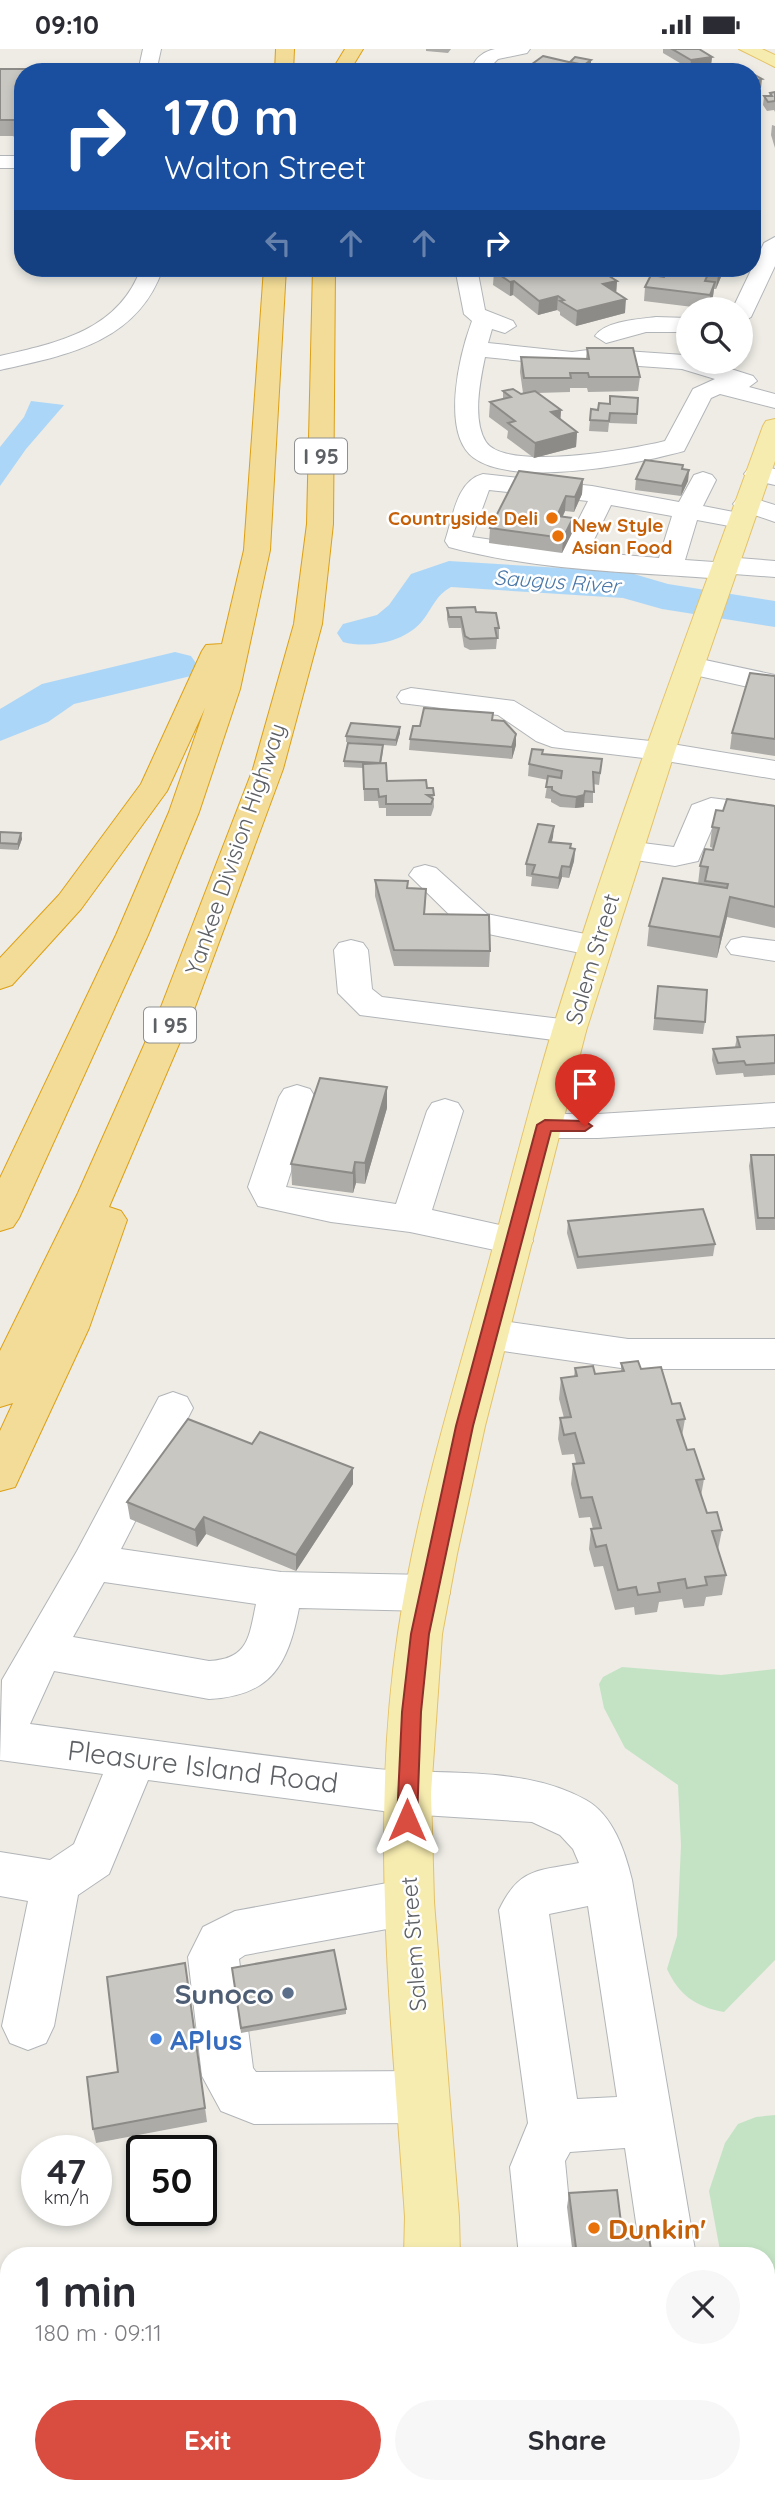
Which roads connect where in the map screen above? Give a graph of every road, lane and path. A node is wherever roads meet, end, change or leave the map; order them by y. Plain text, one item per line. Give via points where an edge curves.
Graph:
1 (354, 49) edge
2 (521, 49) edge
3 (748, 49) edge
4 (775, 62) edge
5 (337, 63) edge
6 (484, 63) edge
7 (775, 243) edge
8 (761, 273) edge
9 (149, 277) edge
10 (274, 277) edge
11 (324, 277) edge
12 (469, 277) edge
13 (759, 277) edge
14 (749, 297) edge
15 (484, 320) junction
16 (676, 324) edge
17 (531, 331) dead end
18 (580, 335) edge
19 (606, 336) junction
20 (676, 340) edge
21 (475, 349) junction
22 (0, 363) edge
23 (775, 386) edge
24 (775, 401) edge
25 (775, 427) edge
26 (766, 476) edge
27 (703, 480) dead end
28 (603, 496) junction
29 (775, 504) edge
30 (743, 512) junction
31 (686, 513) junction
32 (775, 514) edge
33 (572, 559) junction
34 (255, 563) junction
35 (670, 566) junction
36 (775, 569) edge
37 (719, 584) junction
38 (691, 666) junction
39 (775, 684) edge
40 (411, 698) dead end
41 (660, 751) junction
42 (775, 770) edge
43 (775, 815) edge
44 (627, 850) junction
45 (425, 875) dead end
46 (595, 946) junction
47 (351, 950) dead end
48 (0, 978) edge
49 (178, 1007) junction
50 (569, 1031) junction
51 (297, 1097) dead end
52 (446, 1111) dead end
53 (775, 1115) edge
54 (545, 1125) junction
55 (0, 1218) edge
56 (410, 1219) junction
57 (514, 1241) junction
58 (489, 1334) junction
59 (775, 1354) edge
60 (0, 1392) edge
61 (173, 1408) dead end
62 (0, 1475) edge
63 (92, 1563) junction
64 (281, 1590) junction
65 (428, 1593) junction
66 (42, 1650) junction
67 (0, 1740) edge
68 (134, 1757) junction
69 (407, 1793) junction
70 (0, 1874) edge
71 (607, 1880) junction
72 (56, 1884) junction
73 (409, 1902) junction
74 (28, 2026) dead end
75 (423, 2097) junction
76 (646, 2121) junction
77 (555, 2127) junction
78 (431, 2247) edge
79 (546, 2247) edge
80 (667, 2247) edge

1 - 5 highway
2 - 6 street via 492,55
3 - 4 main road
7 - 8 street
9 - 22 street via 144,292 120,319 60,348
10 - 34 highway, I 95
11 - 49 highway, Yankee Division Highway / I 95 via 320,524 308,624 268,769
12 - 15 street via 475,314
13 - 14 street
15 - 17 street
15 - 21 street
16 - 19 street via 630,326
18 - 19 street
19 - 20 street
21 - 23 street via 572,359 596,356 684,362 742,381
21 - 24 street via 467,406 470,438 483,453 519,465 644,456 675,446 701,394 717,386
25 - 26 main road, Salem Street
26 - 30 main road, Salem Street
27 - 31 street
28 - 31 street
28 - 33 street
28 - 33 street via 483,482 475,489 458,541
29 - 30 street
30 - 31 street
30 - 32 street
30 - 37 main road, Salem Street
31 - 35 street
33 - 35 street
34 - 48 highway via 156,785 70,902
34 - 55 highway, I 95 via 226,689 184,812 86,1037
35 - 37 street
36 - 37 street
37 - 38 main road, Salem Street
38 - 39 street
38 - 41 main road, Salem Street
40 - 41 street via 504,707 547,738
41 - 42 street
41 - 44 main road, Salem Street
43 - 44 street via 711,807 703,812 690,852 684,856
44 - 46 main road, Salem Street
45 - 46 street via 476,922
46 - 50 main road, Salem Street
47 - 50 street via 355,993 372,1007
49 - 60 highway, Yankee Division Highway / I 95 via 97,1193
49 - 62 highway via 83,1292
50 - 54 main road, Salem Street
51 - 56 street via 267,1185 271,1197
52 - 56 street
53 - 54 street
54 - 57 main road, Salem Street
56 - 57 street
57 - 58 main road, Salem Street
58 - 59 street via 628,1354
58 - 65 main road, Salem Street
61 - 63 street
63 - 64 street
63 - 66 street
64 - 65 street
64 - 66 street via 265,1655 254,1668 228,1680
65 - 69 main road, Salem Street via 411,1712
66 - 67 street
67 - 68 street, Pleasure Island Road
68 - 69 street, Pleasure Island Road
68 - 72 street via 92,1859
69 - 71 street, Pleasure Island Road via 527,1802 568,1814 598,1845
69 - 73 main road, Salem Street
70 - 72 street
71 - 76 street, Pleasure Island Road
71 - 77 street via 539,1893 524,1910
72 - 74 street
73 - 75 main road, Salem Street
73 - 75 street via 236,1934 217,1947 214,1963 228,2075 239,2093 254,2098
75 - 78 main road, Salem Street
76 - 77 street
76 - 80 street, Pleasure Island Road
77 - 79 street via 542,2147 537,2167

